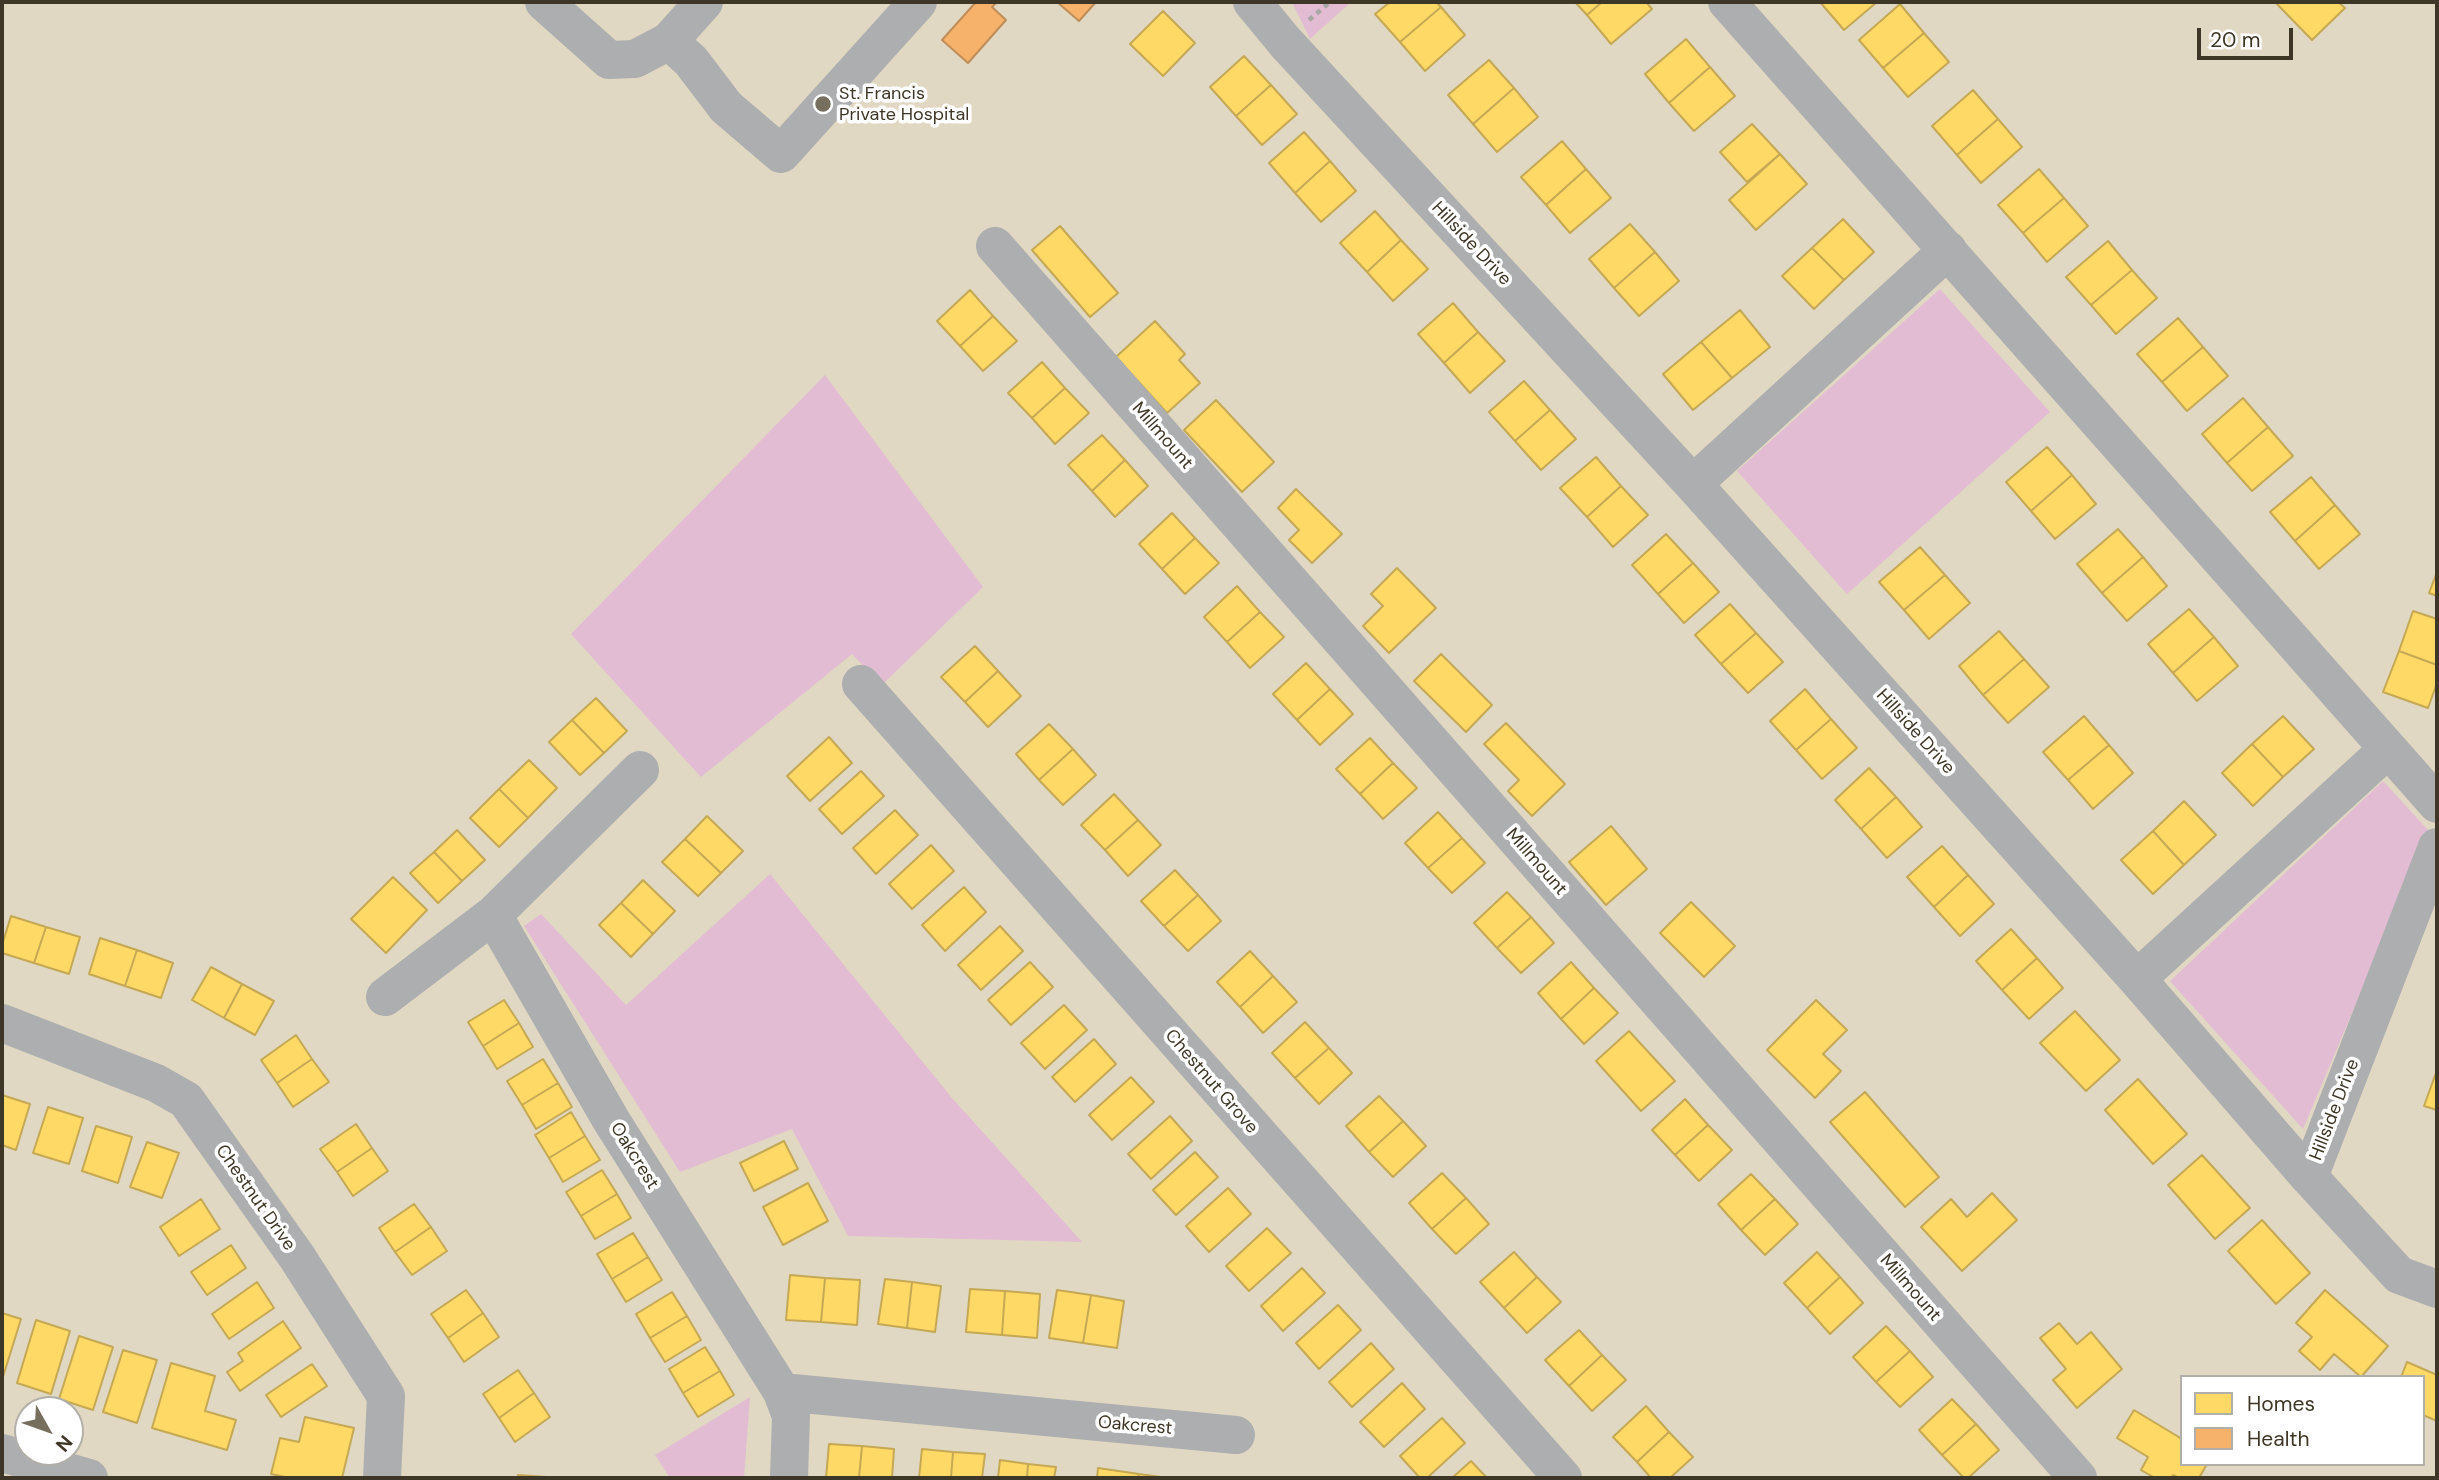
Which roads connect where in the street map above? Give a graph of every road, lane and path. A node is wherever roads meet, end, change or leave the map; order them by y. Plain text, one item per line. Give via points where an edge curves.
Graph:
1 (544, 2) edge
2 (704, 2) edge
3 (1252, 2) edge
4 (1727, 2) edge
5 (904, 6) edge
6 (669, 41) junction
7 (995, 246) dead end
8 (1948, 250) junction
9 (1693, 484) junction
10 (861, 684) dead end
11 (2388, 749) junction
12 (640, 770) dead end
13 (2437, 804) edge
14 (2437, 847) edge
15 (493, 915) junction
16 (2137, 979) junction
17 (385, 997) dead end
18 (2, 1023) edge
19 (2309, 1177) junction
20 (2437, 1289) edge
21 (782, 1392) junction
22 (1236, 1435) dead end
23 (2, 1453) edge
24 (89, 1478) edge
25 (382, 1478) edge
26 (789, 1478) edge
27 (1563, 1478) edge
28 (2077, 1478) edge

1 - 6 street via 609,60 635,59
2 - 6 street
3 - 9 street, Hillside Drive
4 - 8 street
5 - 6 street via 781,154 726,107 691,61
7 - 28 street, Millmount
8 - 9 street
8 - 11 street
9 - 16 street, Hillside Drive
10 - 27 street, Chestnut Grove
11 - 13 street
11 - 16 street
12 - 15 street
14 - 19 street, Hillside Drive
15 - 17 street
15 - 21 street, Oakcrest via 611,1119
16 - 19 street, Hillside Drive
18 - 25 street, Chestnut Drive via 156,1083 186,1100 298,1257 386,1396
19 - 20 street, Hillside Drive via 2399,1275
21 - 22 street, Oakcrest
21 - 26 street, Oakcrest via 792,1416
23 - 24 street

